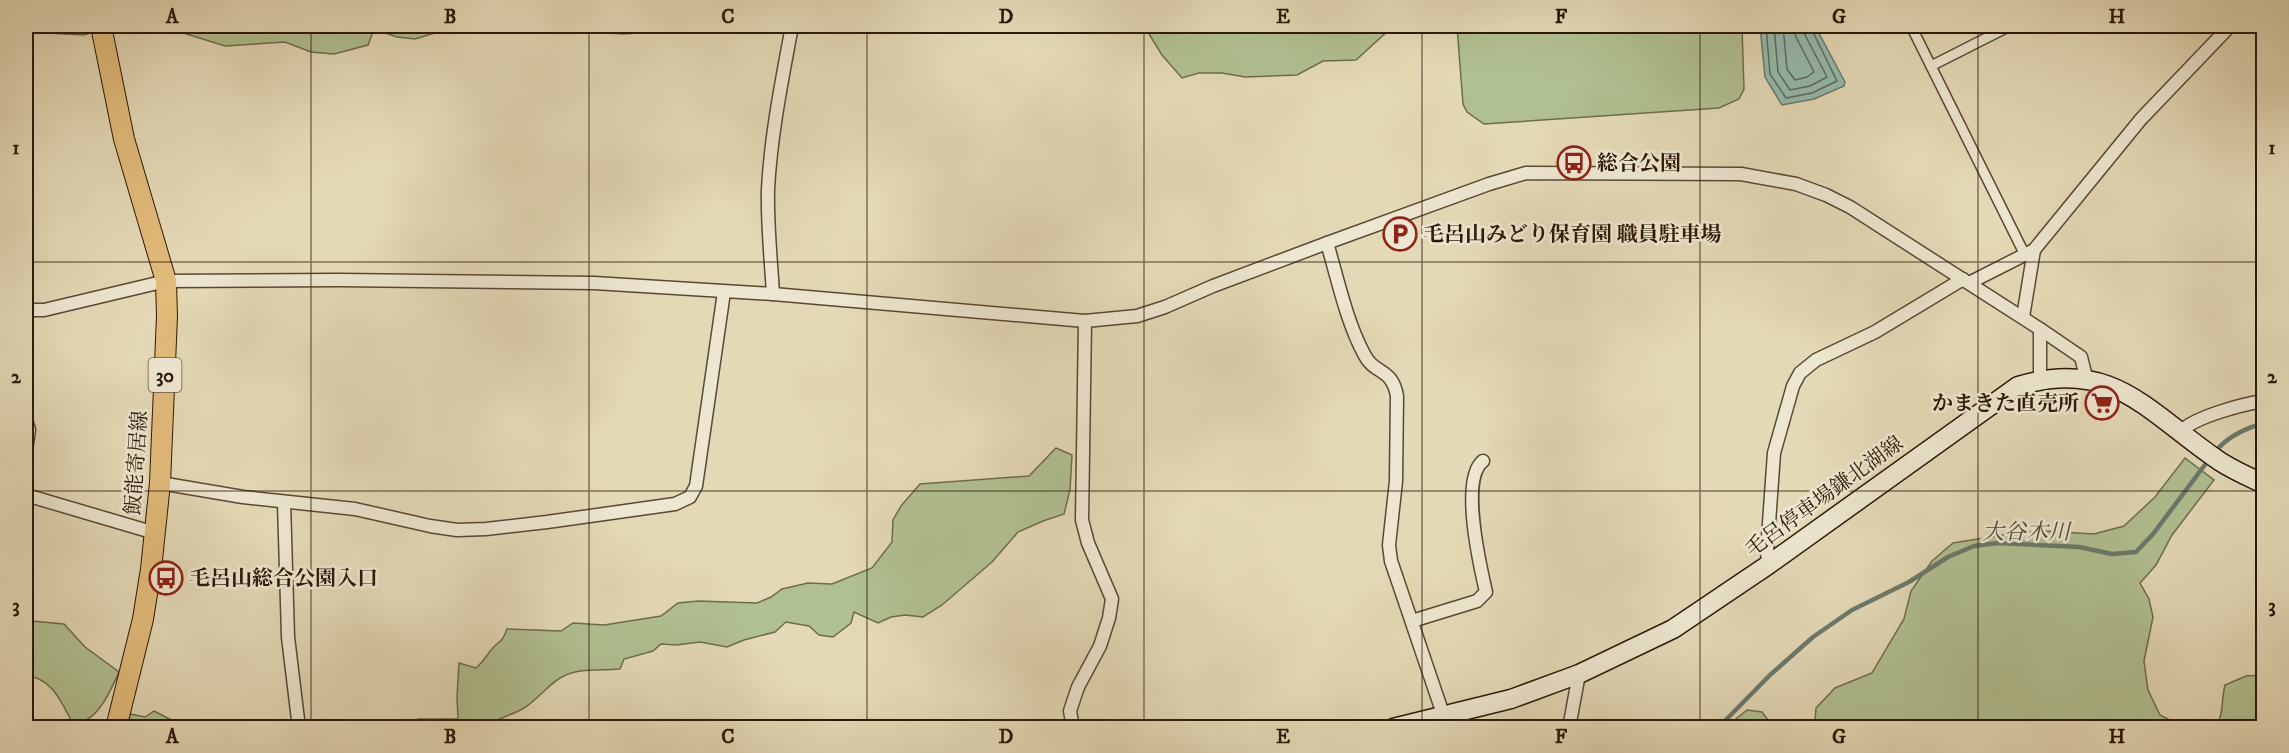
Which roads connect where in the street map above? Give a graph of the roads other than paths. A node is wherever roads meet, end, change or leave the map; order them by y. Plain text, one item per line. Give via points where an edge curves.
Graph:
1 (101, 26) edge
2 (792, 26) edge
3 (1911, 26) edge
4 (2010, 26) edge
5 (2230, 26) edge
6 (1931, 66) junction
7 (1327, 243) junction
8 (2030, 253) junction
9 (166, 281) junction
10 (1966, 281) junction
11 (724, 292) junction
12 (773, 294) junction
13 (26, 310) edge
14 (2023, 317) junction
15 (1085, 321) junction
16 (2040, 329) junction
17 (2040, 379) junction
18 (2087, 381) junction
19 (2264, 401) edge
20 (26, 420) edge
21 (2180, 432) junction
22 (26, 450) edge
23 (1483, 461) dead end
24 (160, 483) junction
25 (2264, 484) edge
26 (26, 495) edge
27 (284, 502) junction
28 (155, 533) junction
29 (1768, 565) junction
30 (1412, 621) junction
31 (1579, 674) junction
32 (1443, 714) junction
33 (116, 728) edge
34 (299, 728) edge
35 (1073, 728) edge
36 (1393, 728) edge
37 (1569, 728) edge

1 - 9 main road, 飯能寄居線 / 30 via 124,139
2 - 12 street via 776,108 768,189
3 - 6 street
4 - 6 street
5 - 8 street via 2141,119
6 - 8 street
7 - 10 street via 1526,173 1742,174 1796,184 1826,195
7 - 15 street via 1165,307 1137,316
7 - 30 street via 1364,355 1389,375 1398,396 1396,481 1389,545
8 - 10 street
8 - 14 street
9 - 11 street via 594,284
9 - 13 street via 44,310
9 - 24 main road, 飯能寄居線 / 30
10 - 14 street
10 - 29 street via 1816,360 1800,373 1773,453
11 - 12 street
11 - 27 street via 696,486 690,497 659,507 457,530 355,509
12 - 15 street
14 - 16 street
15 - 35 street via 1082,520 1112,599 1100,646 1070,711
16 - 17 street
16 - 18 street via 2081,357
17 - 18 main road, 毛呂停車場鎌北湖線
17 - 29 main road, 毛呂停車場鎌北湖線 via 2018,386
18 - 21 main road, 毛呂停車場鎌北湖線 via 2127,393
19 - 21 street via 2224,411
20 - 22 street
21 - 25 main road, 毛呂停車場鎌北湖線 via 2210,455
23 - 30 street via 1474,476 1474,526 1486,592 1477,602
24 - 27 street
24 - 28 main road, 飯能寄居線 / 30
26 - 28 street
27 - 34 street via 288,638
28 - 33 main road, 飯能寄居線 / 30 via 143,619
29 - 31 main road, 毛呂停車場鎌北湖線 via 1673,629
30 - 32 street
31 - 32 main road, 毛呂停車場鎌北湖線 via 1511,699
31 - 37 street
32 - 36 main road, 毛呂停車場鎌北湖線

